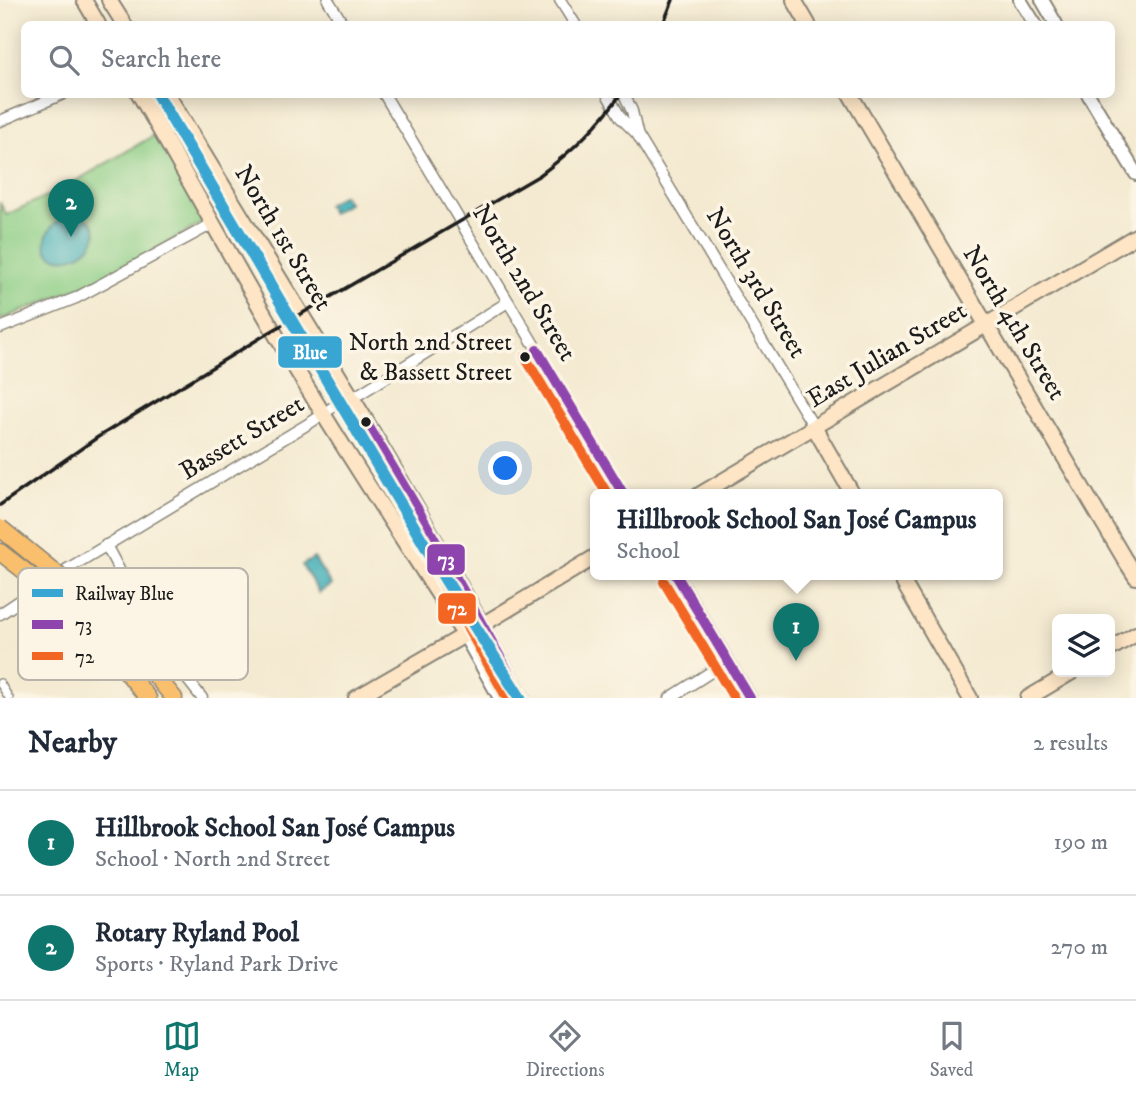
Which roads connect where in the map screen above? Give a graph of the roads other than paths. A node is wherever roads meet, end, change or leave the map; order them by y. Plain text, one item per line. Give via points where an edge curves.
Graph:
1 (84, 0) edge
2 (109, 0) edge
3 (328, 0) edge
4 (560, 0) edge
5 (794, 0) edge
6 (1020, 0) edge
7 (1042, 0) edge
8 (96, 21) edge
9 (122, 21) edge
10 (341, 21) edge
11 (573, 21) edge
12 (806, 21) edge
13 (1033, 21) edge
14 (1054, 21) edge
15 (54, 98) edge
16 (141, 98) edge
17 (169, 98) edge
18 (386, 98) edge
19 (609, 98) edge
20 (626, 98) edge
21 (852, 98) edge
22 (1090, 98) edge
23 (0, 121) edge
24 (638, 134) junction
25 (1136, 174) edge
26 (214, 223) junction
27 (1136, 236) edge
28 (508, 302) junction
29 (986, 324) junction
30 (0, 328) edge
31 (347, 398) junction
32 (326, 411) junction
33 (814, 427) junction
34 (620, 489) edge
35 (708, 489) edge
36 (850, 489) edge
37 (0, 528) edge
38 (106, 545) junction
39 (0, 552) edge
40 (590, 560) edge
41 (20, 568) edge
42 (49, 568) edge
43 (69, 568) edge
44 (118, 568) edge
45 (1136, 577) edge
46 (679, 580) edge
47 (902, 580) edge
48 (18, 602) edge
49 (0, 614) edge
50 (482, 625) junction
51 (1136, 634) edge
52 (465, 636) junction
53 (1115, 646) edge
54 (728, 661) junction
55 (1064, 677) edge
56 (133, 680) edge
57 (159, 680) edge
58 (188, 680) edge
59 (0, 683) edge
60 (9, 698) edge
61 (148, 698) edge
62 (174, 698) edge
63 (202, 698) edge
64 (356, 698) edge
65 (500, 698) edge
66 (523, 698) edge
67 (670, 698) edge
68 (750, 698) edge
69 (970, 698) edge
70 (1028, 698) edge

1 - 8 main road
2 - 9 main road
3 - 10 street
4 - 11 street
5 - 12 main road
6 - 13 street
7 - 14 street
15 - 23 street
16 - 26 main road, North 1st Street
17 - 31 main road, North 1st Street
18 - 28 street, North 2nd Street
19 - 24 street, North 3rd Street
20 - 24 street, North 3rd Street
21 - 29 main road, North 4th Street
22 - 25 street
24 - 33 street, North 3rd Street
26 - 30 street via 76,298
26 - 32 main road, North 1st Street via 273,331
27 - 29 main road, East Julian Street
28 - 31 street, Bassett Street
28 - 34 street, North 2nd Street
29 - 33 main road, East Julian Street
29 - 45 main road, North 4th Street
31 - 32 street, Bassett Street
31 - 50 main road, North 1st Street via 408,491
32 - 38 street, Bassett Street
32 - 52 main road, North 1st Street
33 - 35 main road, East Julian Street
33 - 36 main road, North 3rd Street
37 - 42 main road, bridge
38 - 43 street, Bassett Street
38 - 44 street
39 - 41 main road, bridge
40 - 50 main road
46 - 54 street
47 - 69 main road
48 - 49 street, Bassett Street
50 - 52 main road
50 - 66 street, North 1st Street
51 - 53 main road
52 - 64 main road
52 - 65 street, North 1st Street
54 - 67 street
54 - 68 street
55 - 70 main road
56 - 61 main road, bridge
57 - 62 main road, bridge
58 - 63 street
59 - 60 street

